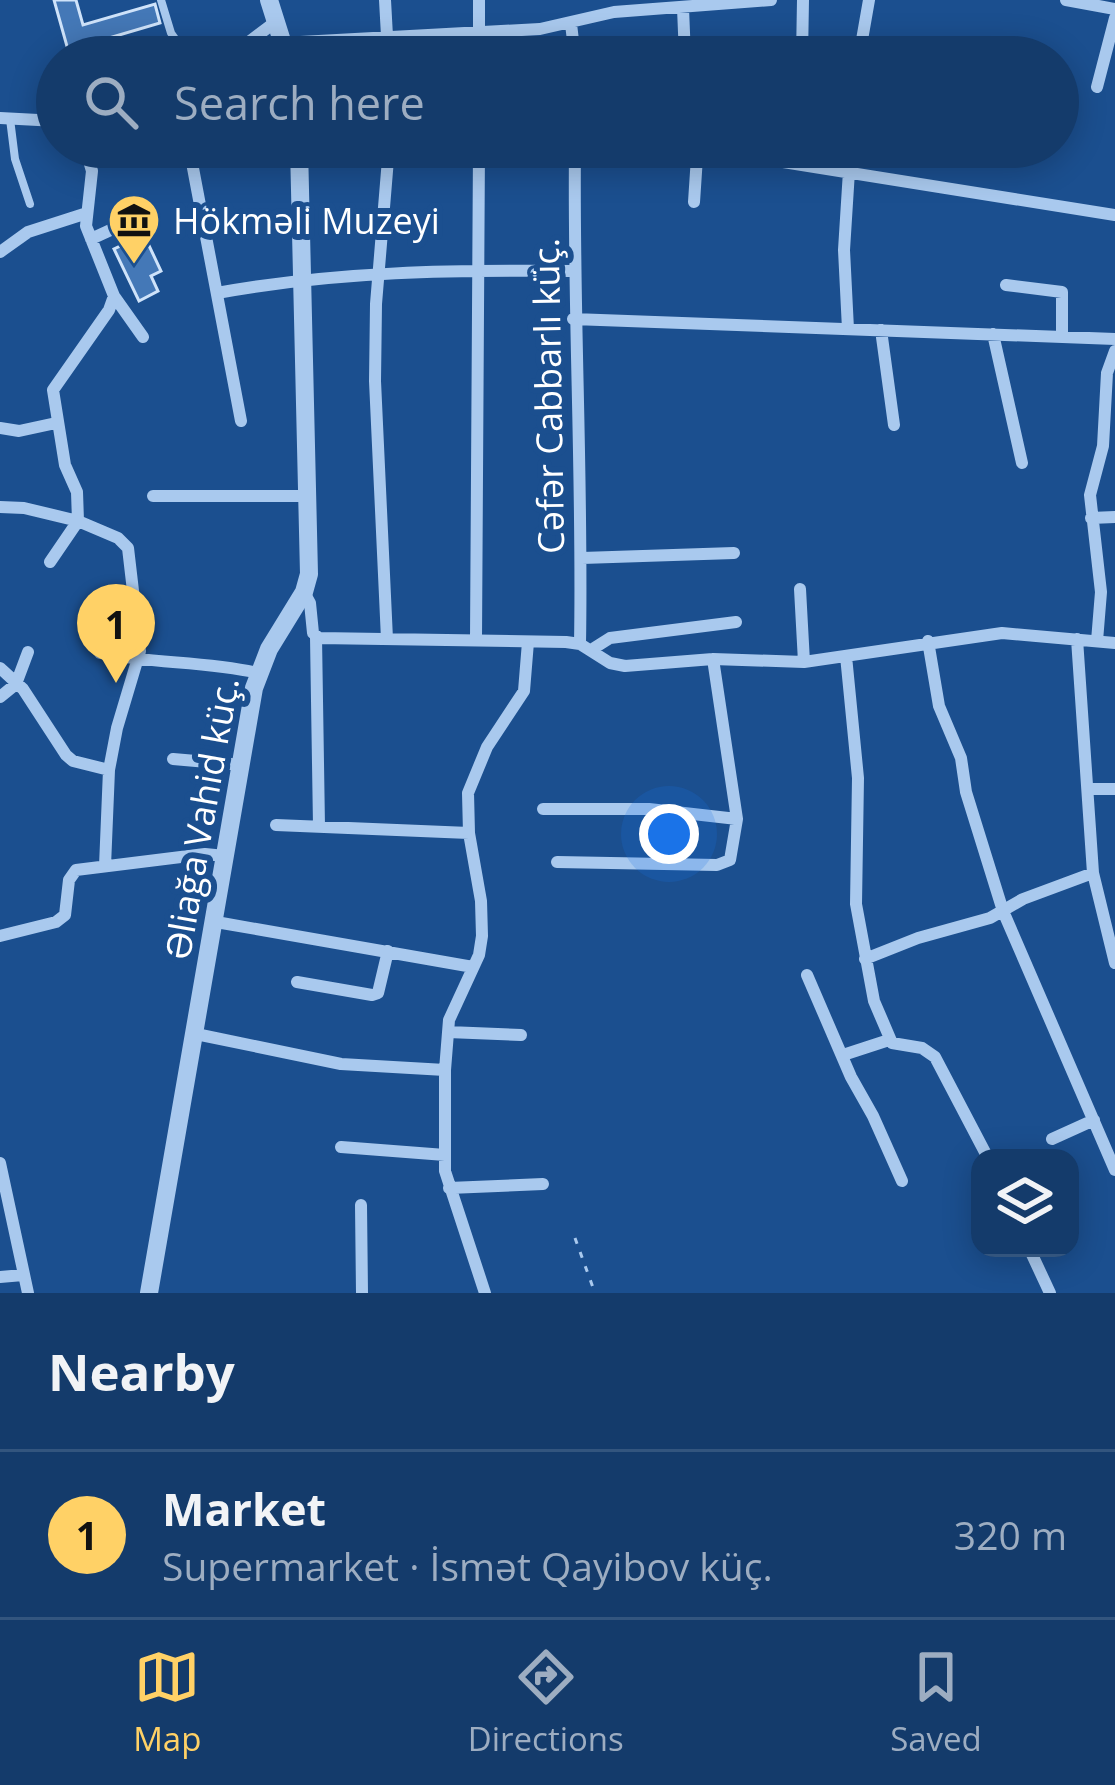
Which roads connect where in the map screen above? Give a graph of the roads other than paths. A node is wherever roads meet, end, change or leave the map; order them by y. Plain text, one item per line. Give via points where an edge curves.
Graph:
1 (160, 0) edge
2 (269, 0) edge
3 (385, 0) edge
4 (478, 0) edge
5 (771, 0) edge
6 (803, 0) edge
7 (868, 0) edge
8 (1066, 0) edge
9 (727, 3) edge
10 (683, 8) junction
11 (1115, 14) edge
12 (274, 23) junction
13 (571, 24) junction
14 (480, 32) junction
15 (173, 36) edge
16 (257, 36) edge
17 (279, 36) edge
18 (387, 36) joint
19 (480, 36) edge
20 (572, 36) edge
21 (684, 36) edge
22 (802, 36) edge
23 (862, 36) edge
24 (1097, 87) dead end
25 (5, 118) edge
26 (36, 120) edge
27 (91, 168) edge
28 (193, 168) edge
29 (299, 168) edge
30 (388, 168) edge
31 (479, 168) edge
32 (575, 168) edge
33 (694, 168) edge
34 (828, 168) edge
35 (849, 171) junction
36 (694, 202) dead end
37 (30, 204) dead end
38 (84, 214) junction
39 (1115, 215) edge
40 (141, 216) dead end
41 (91, 238) junction
42 (0, 251) edge
43 (480, 270) junction
44 (574, 272) junction
45 (380, 274) junction
46 (301, 278) junction
47 (1006, 285) dead end
48 (217, 293) junction
49 (114, 296) junction
50 (573, 319) junction
51 (848, 329) junction
52 (881, 330) junction
53 (993, 334) junction
54 (1063, 336) junction
55 (143, 338) dead end
56 (1115, 339) edge
57 (1115, 351) edge
58 (242, 421) dead end
59 (56, 423) junction
60 (894, 425) dead end
61 (0, 428) edge
62 (1100, 461) junction
63 (1115, 462) edge
64 (1022, 463) dead end
65 (153, 496) dead end
66 (306, 496) junction
67 (0, 508) edge
68 (1115, 517) edge
69 (1090, 518) junction
70 (78, 521) junction
71 (734, 553) dead end
72 (582, 558) junction
73 (50, 562) dead end
74 (800, 590) dead end
75 (304, 592) junction
76 (736, 622) dead end
77 (316, 637) junction
78 (387, 639) junction
79 (1076, 639) junction
80 (476, 640) junction
81 (928, 641) junction
82 (1097, 641) junction
83 (528, 642) junction
84 (1115, 643) edge
85 (585, 647) junction
86 (28, 652) dead end
87 (100, 653) dead end
88 (845, 656) junction
89 (713, 659) junction
90 (138, 661) junction
91 (804, 662) junction
92 (0, 668) edge
93 (258, 673) junction
94 (16, 683) junction
95 (0, 697) edge
96 (173, 759) dead end
97 (242, 765) junction
98 (110, 770) junction
99 (1089, 789) junction
100 (1115, 789) edge
101 (543, 809) dead end
102 (737, 819) junction
103 (276, 825) dead end
104 (319, 826) junction
105 (469, 833) junction
106 (225, 856) junction
107 (557, 862) dead end
108 (105, 866) junction
109 (1093, 872) junction
110 (1099, 898) junction
111 (1115, 898) edge
112 (1003, 911) junction
113 (216, 922) junction
114 (0, 936) edge
115 (388, 951) junction
116 (865, 959) junction
117 (1115, 963) edge
118 (473, 968) junction
119 (807, 974) dead end
120 (297, 982) dead end
121 (448, 1032) junction
122 (196, 1034) junction
123 (521, 1035) dead end
124 (889, 1040) junction
125 (843, 1055) junction
126 (445, 1070) junction
127 (1094, 1120) junction
128 (1052, 1139) dead end
129 (341, 1147) dead end
130 (983, 1149) edge
131 (445, 1155) junction
132 (0, 1163) edge
133 (1115, 1169) edge
134 (902, 1181) dead end
135 (543, 1184) dead end
136 (448, 1188) junction
137 (361, 1205) dead end
138 (1033, 1257) edge
139 (23, 1275) junction
140 (0, 1277) edge
141 (28, 1293) edge
142 (149, 1293) edge
143 (362, 1293) edge
144 (485, 1293) edge
145 (1050, 1293) edge

1 - 15 lane
2 - 12 street
3 - 18 street
4 - 14 street
5 - 9 street
6 - 22 street
7 - 23 street
8 - 11 street
9 - 10 street
10 - 13 street
10 - 21 street
11 - 24 street
12 - 16 street
12 - 17 street
13 - 14 street
13 - 20 street
14 - 18 street
14 - 19 street
25 - 26 street
25 - 37 lane
27 - 38 street
28 - 48 street
29 - 46 street, Əliağa Vahid küç.
30 - 45 street
31 - 43 street
32 - 44 street, Cəfər Cabbarlı küç.
33 - 36 street
34 - 35 street
35 - 39 street
35 - 51 street
38 - 41 street
38 - 42 street via 28,232
40 - 41 street
41 - 49 street
43 - 44 street
43 - 45 street
43 - 80 street
44 - 50 street, Cəfər Cabbarlı küç.
45 - 46 street
45 - 78 street via 375,381
46 - 48 street
46 - 66 street, Əliağa Vahid küç.
47 - 54 street via 1061,292
48 - 58 street
49 - 55 street
49 - 59 street via 56,383
50 - 51 street
50 - 72 street, Cəfər Cabbarlı küç.
51 - 52 street
52 - 53 street
52 - 60 street
53 - 54 street
53 - 64 street
54 - 56 street
57 - 62 street
59 - 61 street
59 - 70 street
62 - 63 street
62 - 69 street
65 - 66 street
66 - 75 street, Əliağa Vahid küç.
67 - 70 street
68 - 69 street
69 - 82 street
70 - 73 street
70 - 90 street via 128,548
71 - 72 street
72 - 85 street, Cəfər Cabbarlı küç.
74 - 91 street
75 - 77 street
75 - 93 street, Əliağa Vahid küç.
76 - 85 street
77 - 78 street
77 - 104 street
78 - 80 street
79 - 81 street via 1003,633
79 - 82 street
79 - 99 street
80 - 83 street
81 - 88 street
81 - 112 street via 939,706
82 - 84 street
83 - 85 street
83 - 105 street via 524,691 468,793
85 - 89 street via 625,666
86 - 94 street
87 - 90 street
88 - 91 street
88 - 116 street
89 - 91 street
89 - 102 street
90 - 93 street
90 - 98 street
92 - 94 street
93 - 97 street, Əliağa Vahid küç.
94 - 95 street
94 - 98 street via 66,754
96 - 97 street
97 - 106 street, Əliağa Vahid küç.
98 - 108 street
99 - 100 street
99 - 109 street
101 - 102 street
102 - 107 street via 730,860 718,865
103 - 104 street
104 - 105 street
105 - 118 street via 483,914
106 - 108 street
106 - 113 street, Əliağa Vahid küç.
108 - 114 street via 72,874 65,915 56,922
109 - 110 street
109 - 112 street
110 - 111 street
110 - 117 street
112 - 116 street
112 - 127 street
113 - 115 street
113 - 122 street, Əliağa Vahid küç.
115 - 118 street
115 - 120 street via 378,993
116 - 124 street
118 - 121 street
119 - 125 street
121 - 123 street
121 - 126 street
122 - 126 street via 340,1064
122 - 142 street, Əliağa Vahid küç.
124 - 125 street
124 - 130 street via 935,1057
125 - 134 street
126 - 131 street
127 - 128 street
127 - 133 street
129 - 131 street
131 - 136 street
132 - 139 street
135 - 136 street
136 - 144 street
137 - 143 street
138 - 145 street
139 - 140 street
139 - 141 street

